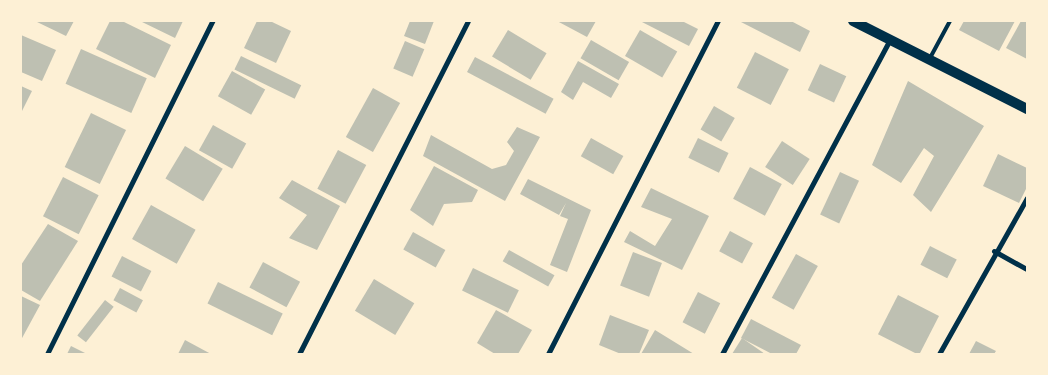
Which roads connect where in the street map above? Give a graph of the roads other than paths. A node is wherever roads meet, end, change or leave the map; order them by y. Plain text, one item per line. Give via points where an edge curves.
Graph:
1 (212, 21) edge
2 (468, 21) edge
3 (718, 21) edge
4 (853, 21) edge
5 (950, 21) edge
6 (890, 40) junction
7 (929, 60) junction
8 (1027, 109) edge
9 (1027, 198) edge
10 (994, 251) junction
11 (1027, 269) edge
12 (47, 354) edge
13 (299, 354) edge
14 (548, 354) edge
15 (722, 354) edge
16 (939, 354) edge

1 - 12 street
2 - 13 street
3 - 14 street
4 - 6 main road
5 - 7 lane
6 - 7 main road
6 - 15 street
7 - 8 main road
9 - 10 street
10 - 11 street
10 - 16 street

